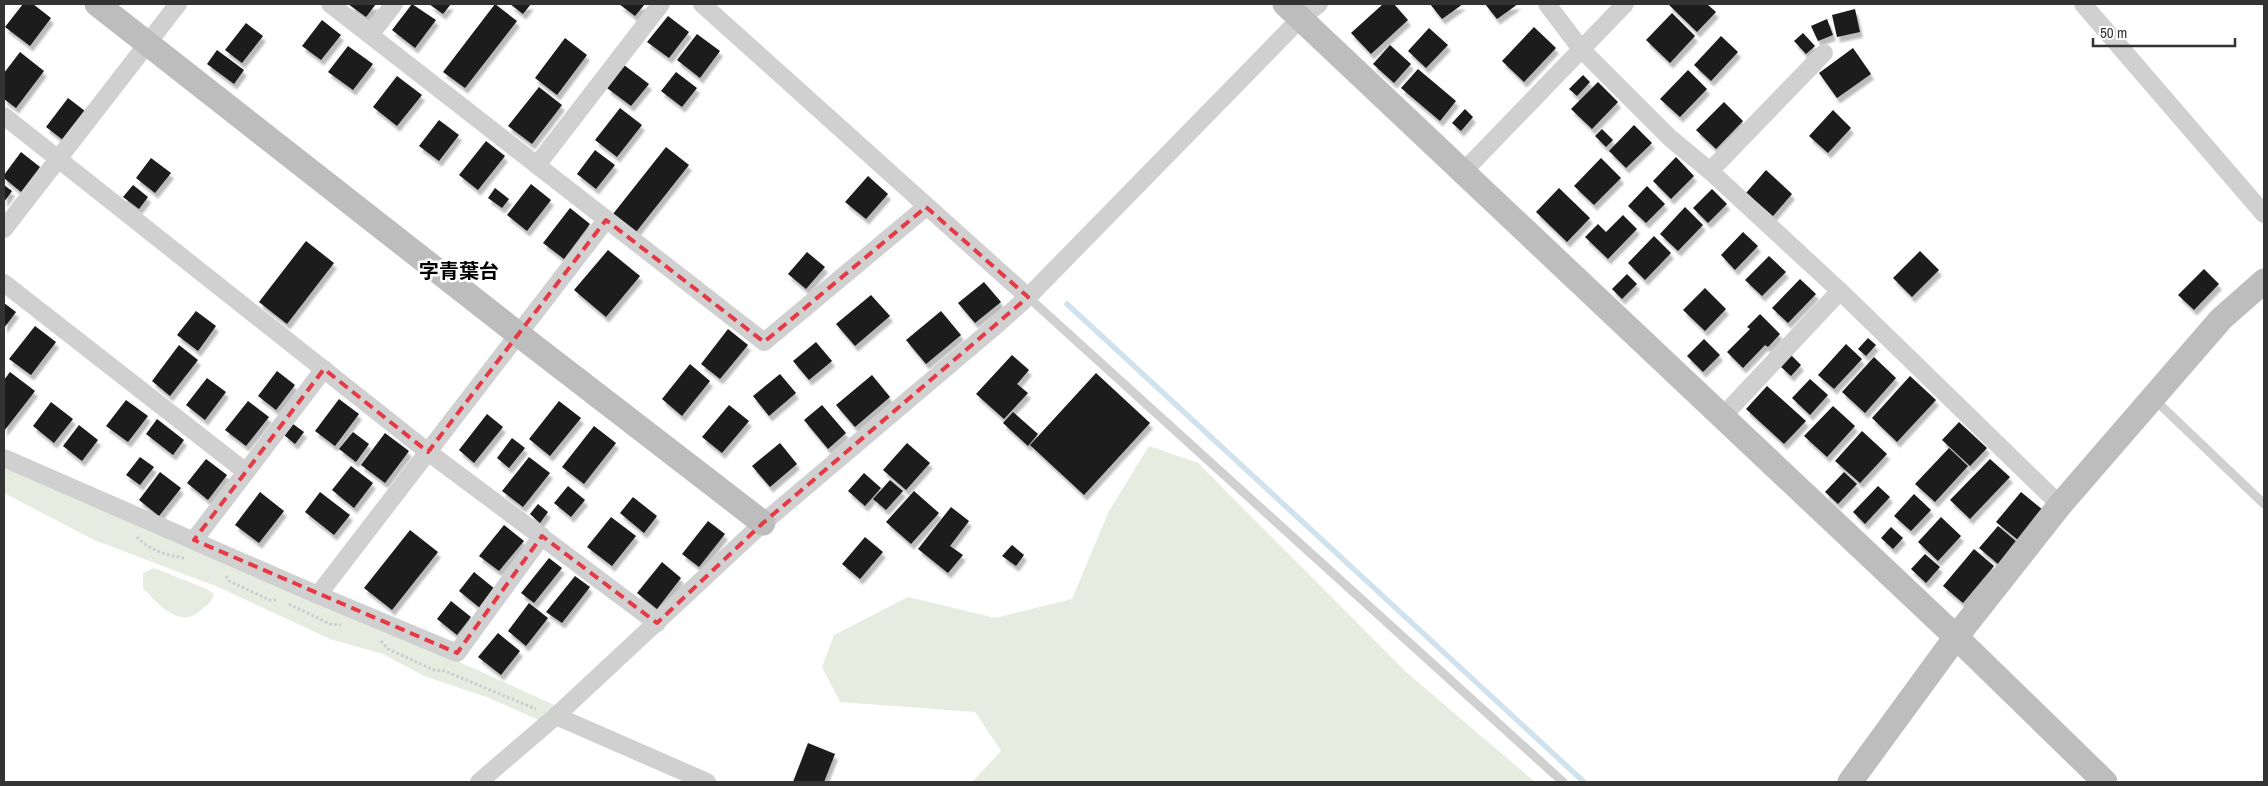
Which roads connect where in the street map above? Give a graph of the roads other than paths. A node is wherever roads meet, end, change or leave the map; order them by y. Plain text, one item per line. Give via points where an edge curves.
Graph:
1 (97, 4) edge
2 (178, 4) edge
3 (330, 4) edge
4 (394, 4) edge
5 (661, 4) edge
6 (702, 4) edge
7 (1320, 4) edge
8 (1547, 4) edge
9 (1625, 4) edge
10 (2083, 4) edge
11 (1292, 12) edge
12 (370, 35) junction
13 (147, 42) junction
14 (1581, 48) junction
15 (1824, 53) dead end
16 (4, 116) edge
17 (59, 158) junction
18 (537, 165) junction
19 (1710, 171) junction
20 (1462, 173) junction
21 (926, 207) junction
22 (2264, 214) edge
23 (606, 220) junction
24 (4, 229) edge
25 (2264, 282) edge
26 (4, 283) edge
27 (1840, 291) junction
28 (1028, 297) junction
29 (518, 334) junction
30 (324, 369) junction
31 (2152, 398) junction
32 (1722, 416) junction
33 (428, 452) junction
34 (4, 458) edge
35 (246, 472) junction
36 (2264, 504) edge
37 (2060, 505) junction
38 (763, 523) junction
39 (542, 536) junction
40 (194, 540) junction
41 (318, 595) junction
42 (657, 623) junction
43 (1956, 637) junction
44 (556, 716) junction
45 (479, 782) edge
46 (707, 782) edge
47 (1563, 782) edge
48 (1850, 782) edge
49 (2105, 782) edge

1 - 13 street
2 - 13 street
3 - 12 street
4 - 12 street
5 - 18 street
6 - 21 street
7 - 11 street
8 - 14 street
9 - 14 street
10 - 22 street
11 - 20 street
11 - 28 street
12 - 18 street
13 - 17 street
13 - 29 street
14 - 19 street via 1670,138
14 - 20 street
15 - 19 street
16 - 17 street
17 - 24 street
17 - 30 street
18 - 23 street
19 - 27 street
20 - 32 street
21 - 23 street via 764,342
21 - 28 street
23 - 29 street
25 - 31 street via 2221,319
26 - 35 street
27 - 32 street
27 - 37 street
28 - 38 street
28 - 47 lane
29 - 33 street
29 - 38 street
30 - 33 street
30 - 35 street
31 - 36 lane
31 - 37 street
32 - 43 street
33 - 39 street
33 - 41 street
34 - 40 street
35 - 40 street
37 - 43 street
38 - 42 street
39 - 41 street via 457,653
39 - 42 street
40 - 41 street
42 - 44 street
43 - 48 street
43 - 49 street
44 - 45 street
44 - 46 street

